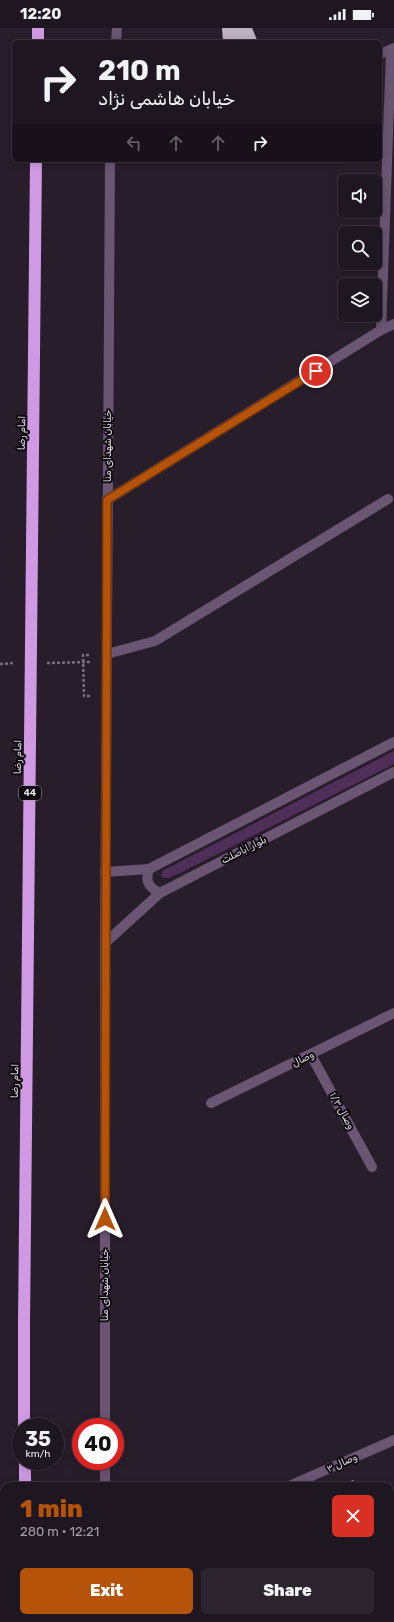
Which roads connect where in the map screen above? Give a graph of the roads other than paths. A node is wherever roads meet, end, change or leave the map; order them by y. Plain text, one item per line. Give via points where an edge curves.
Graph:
1 (38, 28) edge
2 (117, 28) edge
3 (38, 40) edge
4 (116, 40) edge
5 (393, 49) edge
6 (382, 53) edge
7 (36, 162) edge
8 (110, 162) edge
9 (394, 324) edge
10 (381, 330) junction
11 (388, 499) dead end
12 (107, 500) junction
13 (107, 654) junction
14 (394, 742) edge
15 (394, 772) edge
16 (149, 868) junction
17 (105, 872) junction
18 (160, 893) junction
19 (104, 944) junction
20 (394, 1013) edge
21 (311, 1055) junction
22 (211, 1103) dead end
23 (372, 1167) dead end
24 (24, 1418) edge
25 (105, 1418) edge
26 (394, 1440) edge
27 (25, 1470) edge
28 (105, 1470) edge
29 (25, 1482) edge
30 (105, 1482) edge
31 (298, 1482) edge

1 - 3 highway
2 - 4 street
5 - 6 street
5 - 10 street
7 - 24 highway, امام رضا / 44
8 - 12 street, خیابان شهدای منا
9 - 10 street
10 - 12 street
11 - 13 street via 155,641
12 - 13 street, خیابان شهدای منا
13 - 17 street, خیابان شهدای منا
14 - 16 street
15 - 18 street, بلوار اباصلت
16 - 17 street
16 - 18 street via 146,877 148,883 151,889
17 - 19 street, خیابان شهدای منا
18 - 19 street, بلوار اباصلت
19 - 25 street, خیابان شهدای منا
20 - 21 street, وصال
21 - 22 street, وصال
21 - 23 street, وصال ۱/۳
26 - 31 street, وصال ۳
27 - 29 highway
28 - 30 street

